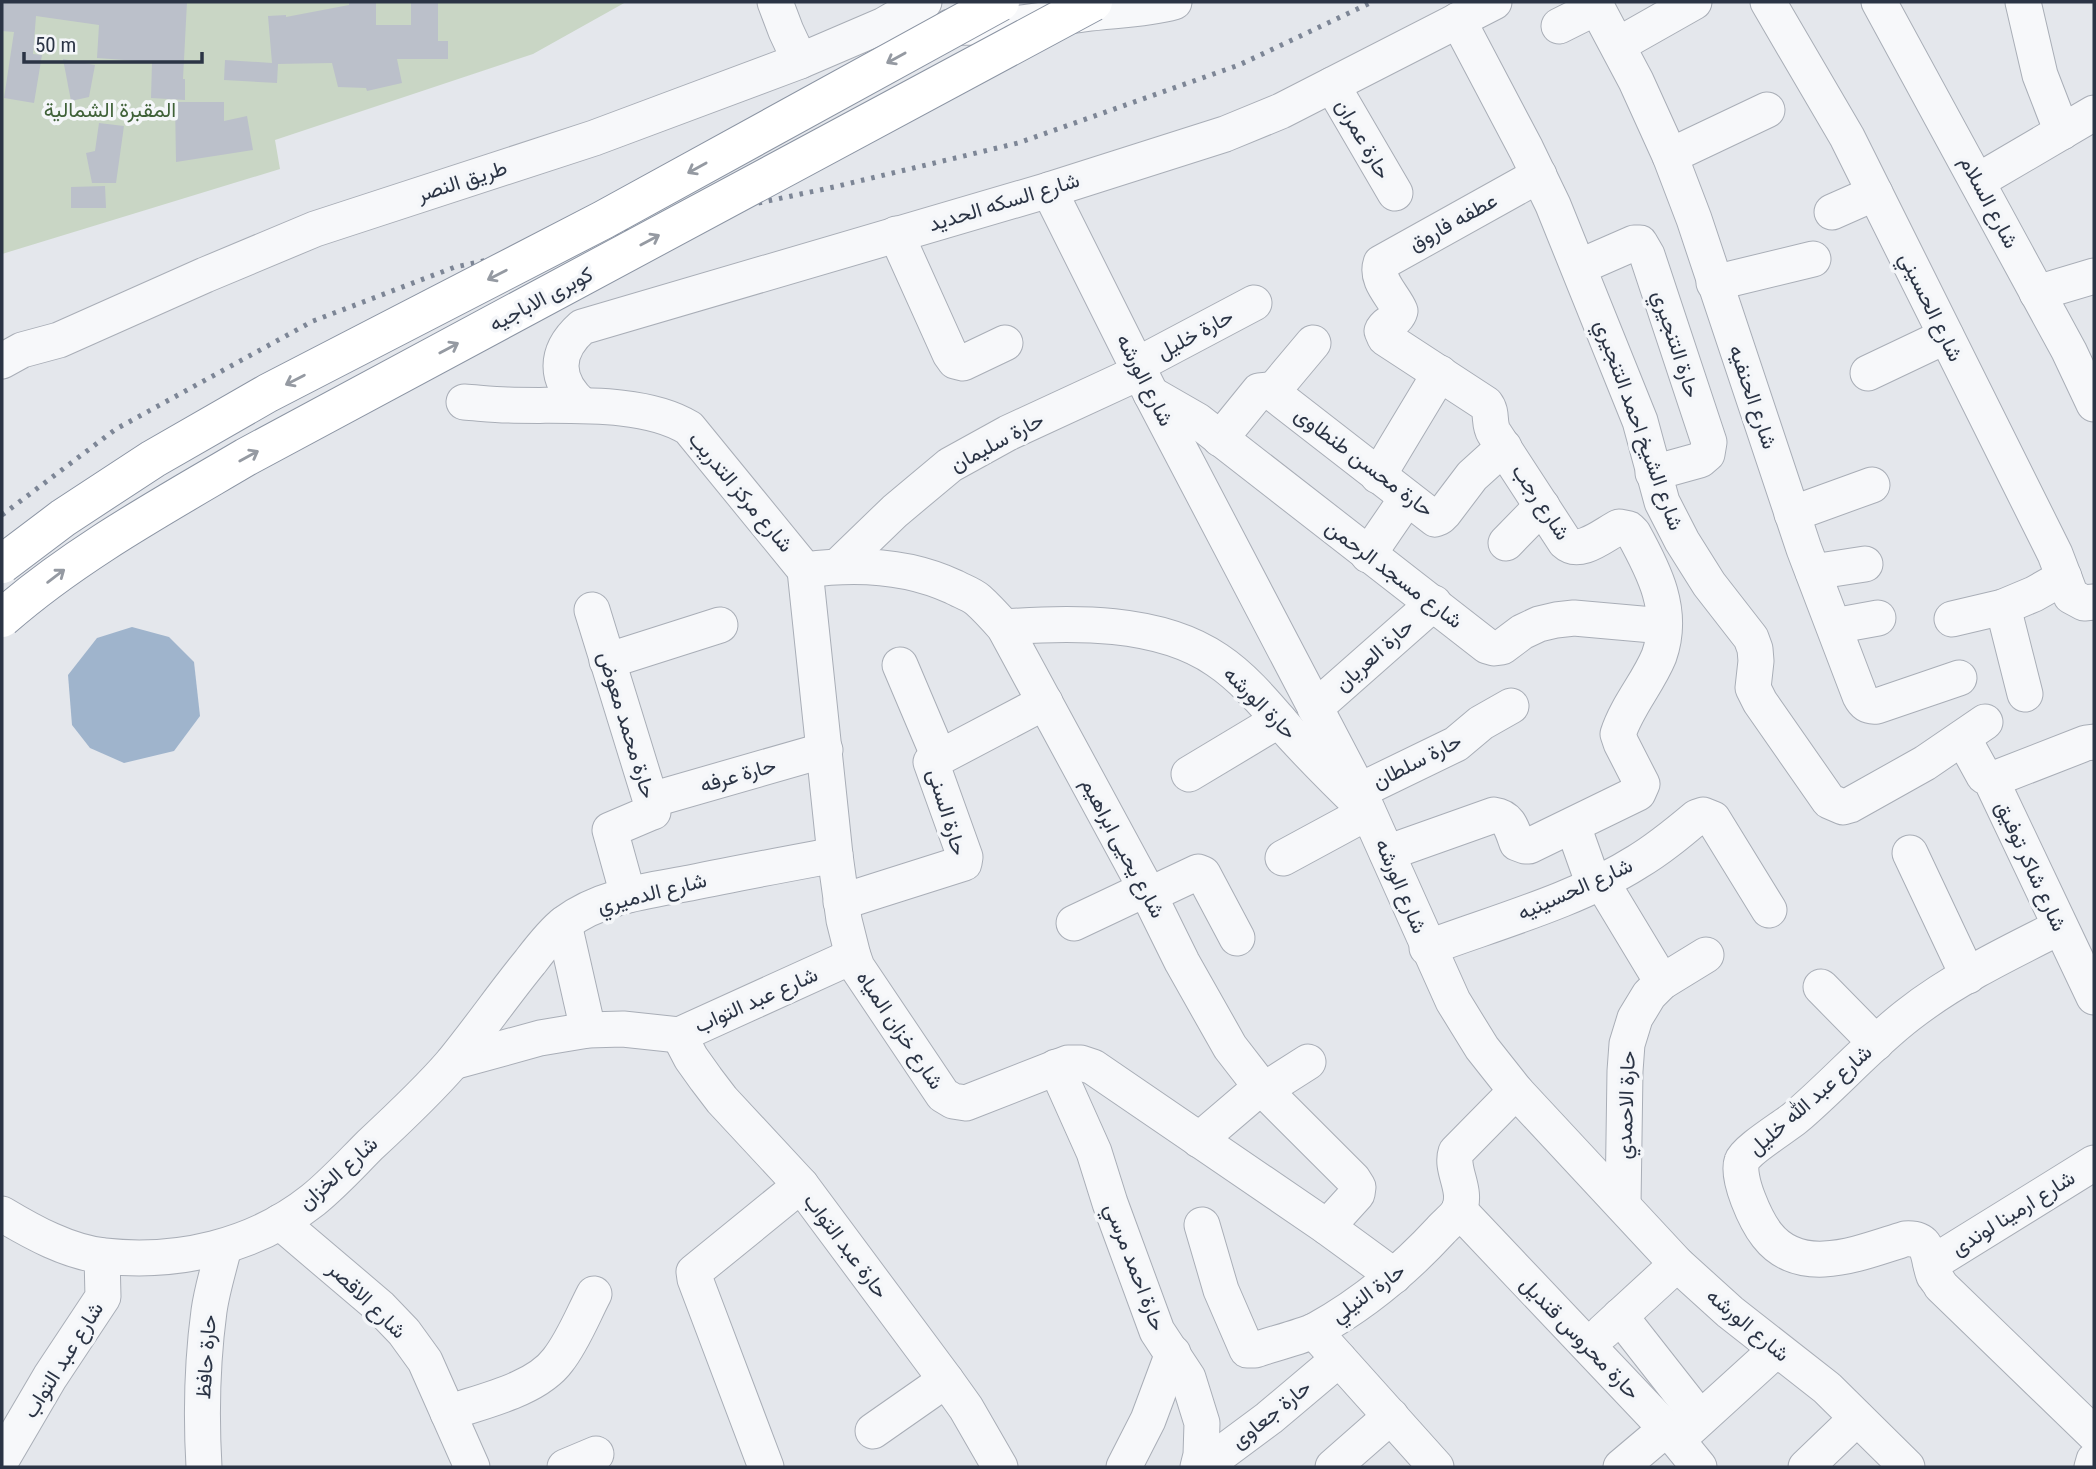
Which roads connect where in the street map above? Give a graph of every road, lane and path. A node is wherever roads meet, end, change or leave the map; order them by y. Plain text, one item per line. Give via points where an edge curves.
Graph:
1 (775, 2) edge
2 (924, 2) edge
3 (999, 2) edge
4 (1094, 2) edge
5 (1174, 2) edge
6 (1494, 2) edge
7 (1694, 2) edge
8 (1768, 2) edge
9 (2022, 2) edge
10 (1596, 4) edge
11 (1887, 4) edge
12 (1458, 20) junction
13 (884, 25) junction
14 (1559, 26) dead end
15 (1618, 45) junction
16 (800, 61) junction
17 (1332, 85) junction
18 (1767, 110) dead end
19 (2094, 113) edge
20 (2062, 132) junction
21 (1670, 156) junction
22 (1539, 175) junction
23 (1978, 181) junction
24 (1049, 190) junction
25 (1395, 193) dead end
26 (1875, 193) junction
27 (1832, 212) dead end
28 (896, 234) junction
29 (1813, 259) dead end
30 (1578, 267) junction
31 (2094, 276) edge
32 (1380, 278) joint
33 (1714, 284) junction
34 (2037, 293) junction
35 (1254, 303) dead end
36 (1945, 336) junction
37 (1005, 343) dead end
38 (1313, 343) dead end
39 (44, 345) junction
40 (2, 361) edge
41 (1440, 373) junction
42 (1868, 373) dead end
43 (1143, 377) junction
44 (2, 385) edge
45 (1272, 392) junction
46 (464, 401) dead end
47 (2094, 404) edge
48 (582, 405) junction
49 (1220, 439) junction
50 (1504, 447) junction
51 (1653, 473) junction
52 (1378, 476) junction
53 (1872, 485) dead end
54 (1407, 499) junction
55 (1542, 506) junction
56 (1792, 513) junction
57 (1506, 544) dead end
58 (1368, 555) junction
59 (2, 564) edge
60 (1865, 564) dead end
61 (822, 568) junction
62 (1813, 572) junction
63 (2064, 577) junction
64 (2094, 601) edge
65 (1433, 603) junction
66 (2003, 607) junction
67 (592, 610) dead end
68 (2, 618) edge
69 (1878, 618) dead end
70 (1952, 620) dead end
71 (720, 625) dead end
72 (1664, 626) junction
73 (1834, 626) junction
74 (1004, 627) junction
75 (607, 661) junction
76 (900, 665) dead end
77 (1959, 678) dead end
78 (2025, 694) dead end
79 (1045, 702) junction
80 (1511, 706) dead end
81 (1315, 708) junction
82 (1279, 720) junction
83 (1974, 730) joint
84 (2094, 742) edge
85 (825, 750) junction
86 (939, 757) junction
87 (1189, 774) dead end
88 (1991, 780) junction
89 (651, 800) junction
90 (1363, 801) junction
91 (1573, 826) junction
92 (1387, 853) junction
93 (1910, 853) dead end
94 (835, 855) junction
95 (1283, 858) dead end
96 (1597, 883) junction
97 (1148, 892) junction
98 (628, 895) junction
99 (841, 902) junction
100 (1769, 910) dead end
101 (1074, 923) dead end
102 (564, 924) junction
103 (2060, 927) junction
104 (1237, 938) dead end
105 (1427, 948) junction
106 (1706, 955) dead end
107 (853, 956) junction
108 (1968, 976) junction
109 (1662, 982) junction
110 (1821, 987) dead end
111 (2094, 997) edge
112 (588, 1030) junction
113 (679, 1035) junction
114 (1876, 1042) junction
115 (453, 1062) junction
116 (1308, 1062) dead end
117 (1056, 1067) junction
118 (1261, 1087) junction
119 (1516, 1091) junction
120 (1199, 1140) junction
121 (2094, 1163) edge
122 (801, 1185) junction
123 (1623, 1205) junction
124 (1459, 1210) junction
125 (2, 1213) edge
126 (280, 1222) junction
127 (1202, 1225) dead end
128 (1327, 1227) junction
129 (224, 1247) junction
130 (102, 1256) junction
131 (1677, 1264) junction
132 (1931, 1264) junction
133 (1394, 1276) junction
134 (594, 1294) dead end
135 (1620, 1317) junction
136 (1314, 1331) junction
137 (1587, 1346) junction
138 (1776, 1350) junction
139 (1173, 1353) junction
140 (1339, 1359) junction
141 (946, 1380) junction
142 (448, 1413) junction
143 (1391, 1416) junction
144 (1857, 1418) junction
145 (1681, 1429) junction
146 (873, 1431) dead end
147 (2094, 1434) edge
148 (2, 1459) edge
149 (2094, 1460) edge
150 (204, 1467) edge
151 (472, 1467) edge
152 (766, 1467) edge
153 (1000, 1467) edge
154 (1124, 1467) edge
155 (1200, 1467) edge
156 (1333, 1467) edge
157 (1436, 1467) edge
158 (1621, 1467) edge
159 (1699, 1467) edge
160 (1806, 1467) edge
161 (1907, 1467) edge
162 (2092, 1467) edge

1 - 16 street
2 - 13 street, طريق النصر
3 -> 59 highway, كوبرى الاباجيه, bridge via 603,220 268,393 153,459
68 -> 4 highway, كوبرى الاباجيه, bridge via 68,567 246,457
5 - 13 street, طريق النصر via 1020,23
6 - 12 street, شارع السكه الحديد
7 - 15 street
8 - 26 street, شارع الحسيني via 1835,114
9 - 20 street via 2040,75
10 - 14 street
10 - 15 street, شارع الحنفيه
11 - 23 street, شارع السلام
12 - 17 street, شارع السكه الحديد
12 - 22 street, شارع الشيخ احمد التنجيري
13 - 16 street, طريق النصر
15 - 21 street, شارع الحنفيه
16 - 39 street, طريق النصر via 594,138 315,229
17 - 24 street, شارع السكه الحديد via 1225,134
17 - 25 street, حارة عمران
18 - 21 street
19 - 20 street
20 - 23 street
21 - 33 street, شارع الحنفيه
22 - 30 street, شارع الشيخ احمد التنجيري
22 - 32 street, عطفه فاروق via 1387,259 1381,263
23 - 34 street, شارع السلام
24 - 28 street, شارع السكه الحديد
24 - 43 street, شارع الورشه
26 - 27 street
26 - 36 street, شارع الحسيني
28 - 37 street via 955,361 963,363
28 - 48 street, شارع السكه الحديد via 582,327 563,351 561,366 563,381
29 - 33 street
30 - 51 street, شارع الشيخ احمد التنجيري via 1640,421
30 - 51 street, حارة التنجيري via 1634,243 1640,243 1647,255 1709,443 1700,460
31 - 34 street
32 - 41 street, شارع رجب via 1401,312 1383,328 1383,335
33 - 56 street, شارع الحنفيه
34 - 47 street, شارع السلام
35 - 43 street, حارة خليل
36 - 42 street
36 - 63 street, شارع الحسيني
38 - 45 street
39 - 40 street, طريق النصر
39 - 44 street, طريق النصر
41 - 50 street, شارع رجب via 1486,404 1491,428
41 - 52 street
43 - 49 street, شارع مسجد الرحمن
43 - 61 street, حارة سليمان via 1008,433 950,466
43 - 81 street, شارع الورشه
45 - 49 street, حارة محسن طنطاوى via 1259,391
45 - 52 street, حارة محسن طنطاوى
46 - 48 street, شارع مركز التدريب
48 - 61 street, شارع مركز التدريب via 659,414 689,428
49 - 58 street, شارع مسجد الرحمن
50 - 54 street, حارة محسن طنطاوى via 1472,476 1440,517 1435,519
50 - 55 street, شارع رجب
51 - 83 street, شارع الشيخ احمد التنجيري via 1682,541 1751,638 1756,661 1753,688 1759,702 1829,802 1850,805
52 - 54 street, حارة محسن طنطاوى
53 - 56 street
54 - 58 street
55 - 57 street
55 - 72 street, شارع رجب via 1570,547 1578,548 1619,527 1629,529 1653,570 1664,607
56 - 62 street, شارع الحنفيه
58 - 65 street, شارع مسجد الرحمن
60 - 62 street
61 - 74 street, شارع يحيى ابراهيم via 905,571 939,580 976,598
61 - 85 street, شارع خزان المياه
62 - 73 street, شارع الحنفيه
63 - 64 street, شارع الحسيني via 2071,596 2084,603
63 - 66 street
65 - 72 street, شارع مسجد الرحمن via 1494,648 1538,624 1556,620
65 - 81 street, حارة العريان
66 - 70 street
66 - 78 street
67 - 75 street, حارة محمد معوض
69 - 73 street
71 - 75 street
72 - 91 street, شارع رجب via 1658,657 1619,734 1641,789
73 - 77 street, شارع الحنفيه via 1864,704 1877,706
74 - 79 street, شارع يحيى ابراهيم
74 - 82 street, حارة الورشه via 1097,625 1186,644 1216,659
75 - 89 street, حارة محمد معوض
76 - 86 street
79 - 86 street, حارة السنى
79 - 97 street, شارع يحيى ابراهيم
80 - 90 street, حارة سلطان
81 - 90 street, شارع الورشه
82 - 87 street
82 - 90 street, حارة الورشه via 1327,774
83 - 88 street, شارع شاكر توفيق via 1984,776
84 - 88 street
85 - 89 street, حارة عرفه
85 - 94 street, شارع خزان المياه
86 - 99 street, حارة السنى via 930,764 964,863
88 - 103 street, شارع شاكر توفيق
89 - 98 street, حارة محمد معوض via 653,812 610,830
90 - 92 street, شارع الورشه
90 - 95 street, حارة سلطان
91 - 92 street via 1525,846 1517,843 1506,819 1494,816
91 - 96 street
92 - 105 street, شارع الورشه
93 - 108 street
94 - 98 street, شارع الدميري
94 - 99 street, شارع خزان المياه
96 - 100 street, شارع الحسينيه via 1645,857 1703,815 1713,819
96 - 105 street, شارع الحسينيه
96 - 109 street
97 - 101 street
97 - 104 street via 1203,874
97 - 118 street, شارع يحيى ابراهيم via 1230,1047
98 - 102 street, شارع الدميري via 587,909
99 - 107 street, شارع خزان المياه
102 - 112 street
102 - 115 street, شارع الدميري
103 - 108 street, شارع عبد الله خليل
103 - 111 street, شارع شاكر توفيق
105 - 119 street, شارع الورشه via 1482,1048
106 - 109 street, حارة الاحمدي
107 - 113 street, شارع عبد التواب
107 - 117 street, شارع خزان المياه via 935,1085 953,1101 978,1100
108 - 114 street, شارع عبد الله خليل via 1938,993
109 - 123 street, حارة الاحمدي via 1635,1018 1627,1044
110 - 114 street
112 - 113 street, شارع عبد التواب
112 - 115 street, شارع عبد التواب
113 - 122 street, حارة عبد التواب via 722,1100
114 - 132 street, شارع عبد الله خليل via 1804,1110 1743,1157 1742,1176 1755,1218 1785,1251 1819,1260 1914,1238 1923,1243
115 - 126 street, شارع الخزان via 336,1180
116 - 118 street
117 - 120 street, شارع خزان المياه via 1068,1063 1093,1067
117 - 139 street, حارة احمد مرسي via 1094,1152 1157,1331
118 - 120 street
118 - 128 street, شارع يحيى ابراهيم via 1358,1187
119 - 123 street, شارع الورشه
119 - 124 street via 1456,1152
120 - 128 street, شارع خزان المياه
121 - 132 street, شارع ارمينا لوندى
122 - 141 street, حارة عبد التواب
122 - 152 street via 694,1272
123 - 131 street, شارع الورشه
124 - 133 street, حارة النيلي
124 - 137 street, حارة محروس قنديل
125 - 130 street, شارع الخزان via 32,1231
126 - 129 street, شارع الخزان
126 - 142 street, شارع الاقصر via 404,1332 425,1361
127 - 136 street, حارة النيلي via 1221,1290 1247,1350
128 - 133 street, شارع خزان المياه
129 - 130 street, شارع الخزان via 165,1258
129 - 150 street, حارة حافظ via 209,1308 203,1371
130 - 148 street, شارع عبد التواب via 103,1297
131 - 135 street
131 - 138 street, شارع الورشه
132 - 147 street, شارع عبد الله خليل via 1941,1286
133 - 136 street, حارة النيلي
134 - 142 street via 558,1361 542,1377
135 - 137 street
135 - 145 street
136 - 140 street
137 - 145 street, حارة محروس قنديل
138 - 144 street, شارع الورشه via 1827,1388
138 - 145 street
139 - 154 street
139 - 155 street, حارة احمد مرسي via 1188,1378 1202,1423
140 - 143 street
140 - 155 street, حارة جعاوى via 1269,1418
141 - 146 street
141 - 153 street, حارة عبد التواب
142 - 151 street, شارع الاقصر
143 - 156 street
143 - 157 street
144 - 160 street
144 - 161 street, شارع الورشه
145 - 158 street
145 - 159 street, حارة محروس قنديل
149 - 162 street

